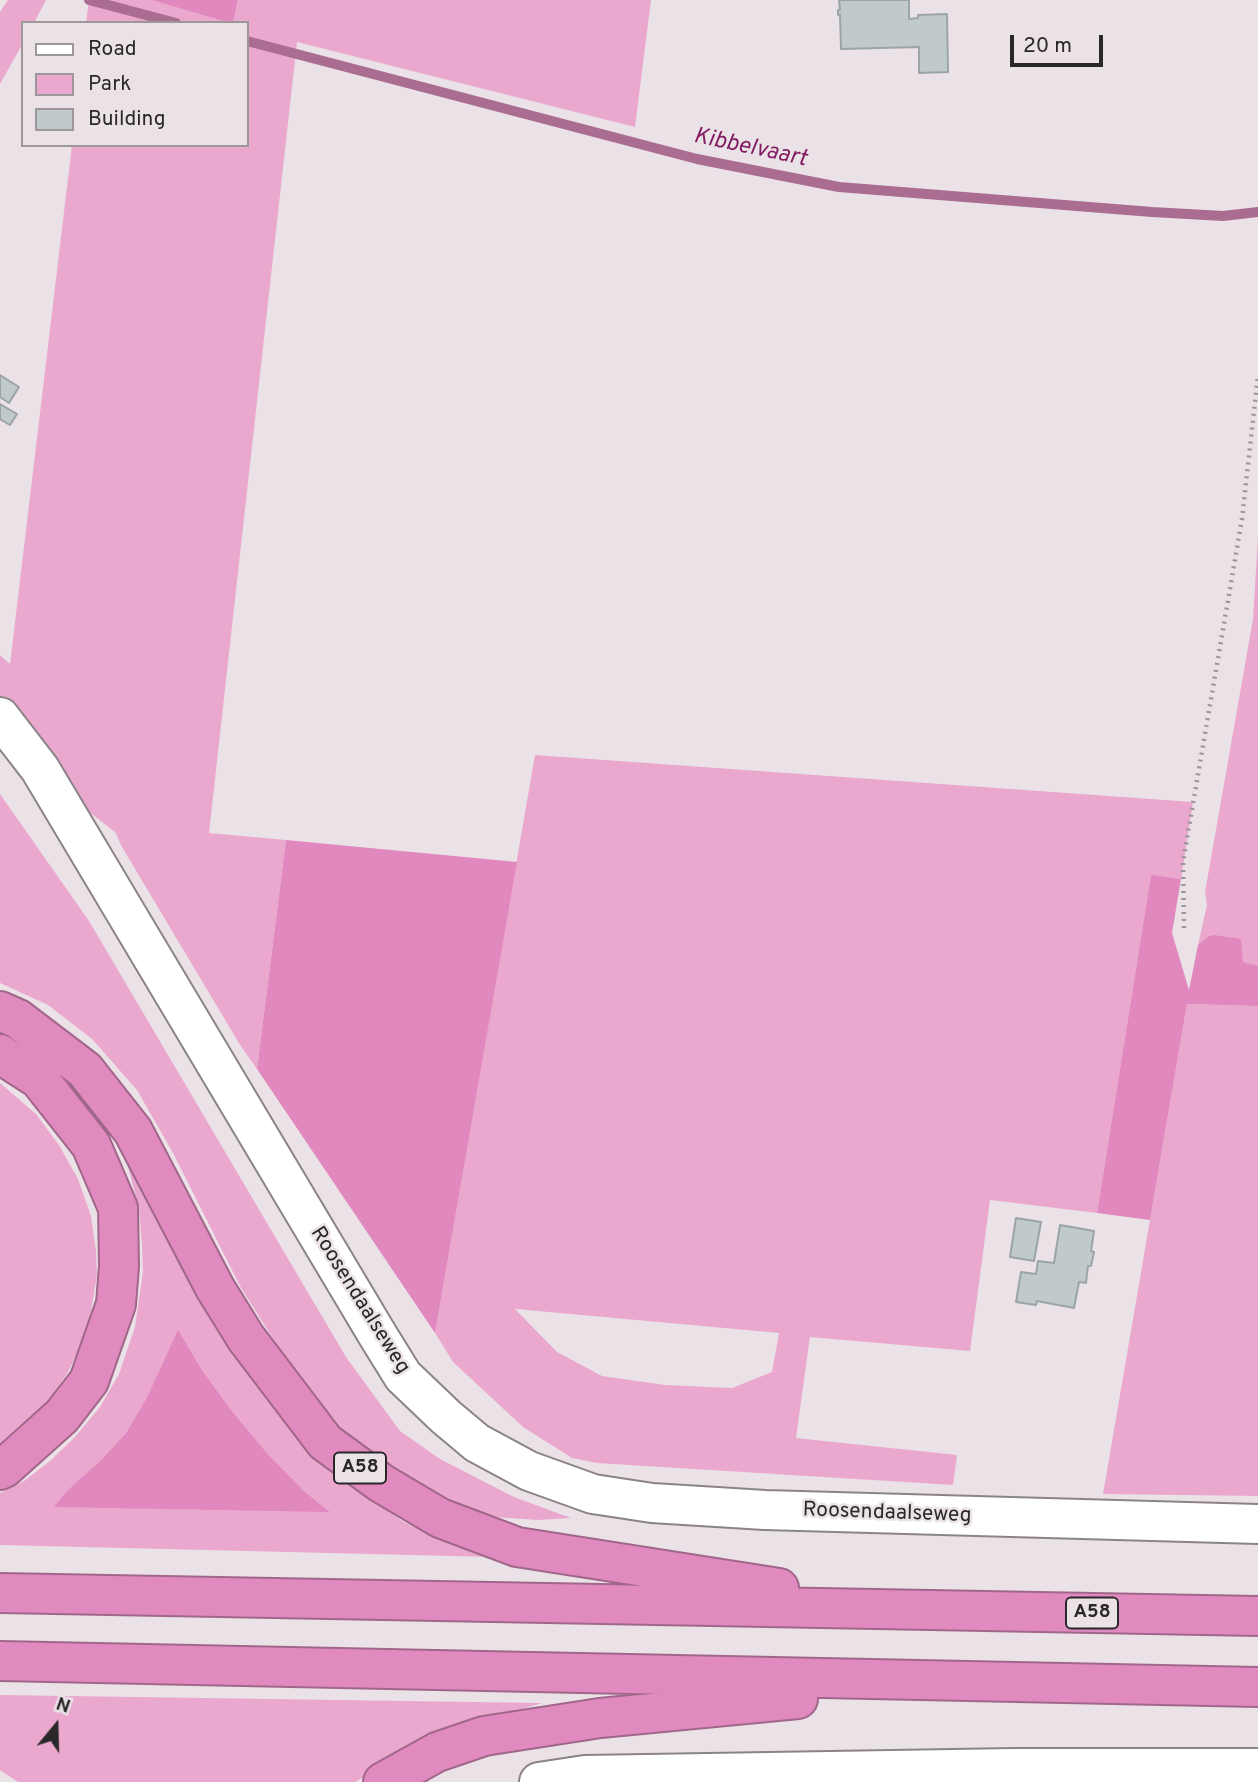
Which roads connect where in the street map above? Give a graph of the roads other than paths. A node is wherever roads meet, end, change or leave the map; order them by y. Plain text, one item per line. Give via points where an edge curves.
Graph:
1 (0, 717) edge
2 (0, 1011) edge
3 (0, 1054) edge
4 (0, 1470) edge
5 (1258, 1524) edge
6 (0, 1593) edge
7 (927, 1610) junction
8 (1258, 1616) edge
9 (0, 1661) edge
10 (979, 1681) junction
11 (1258, 1687) edge
12 (1258, 1768) edge
13 (383, 1782) edge
14 (539, 1782) edge

1 - 5 street, Roosendaalseweg via 40,769 404,1376 477,1443 529,1471 593,1494 652,1503 779,1511
2 - 7 highway, A58 via 18,1019 85,1070 133,1131 246,1338 324,1442 381,1483 440,1518 517,1547
3 - 4 highway via 39,1079 91,1145 118,1208 119,1266 116,1304 89,1381 62,1416
6 - 7 highway, A58
7 - 8 highway, A58
9 - 10 highway
10 - 11 highway
10 - 13 highway via 600,1718 484,1736 437,1752
12 - 14 street via 584,1775

